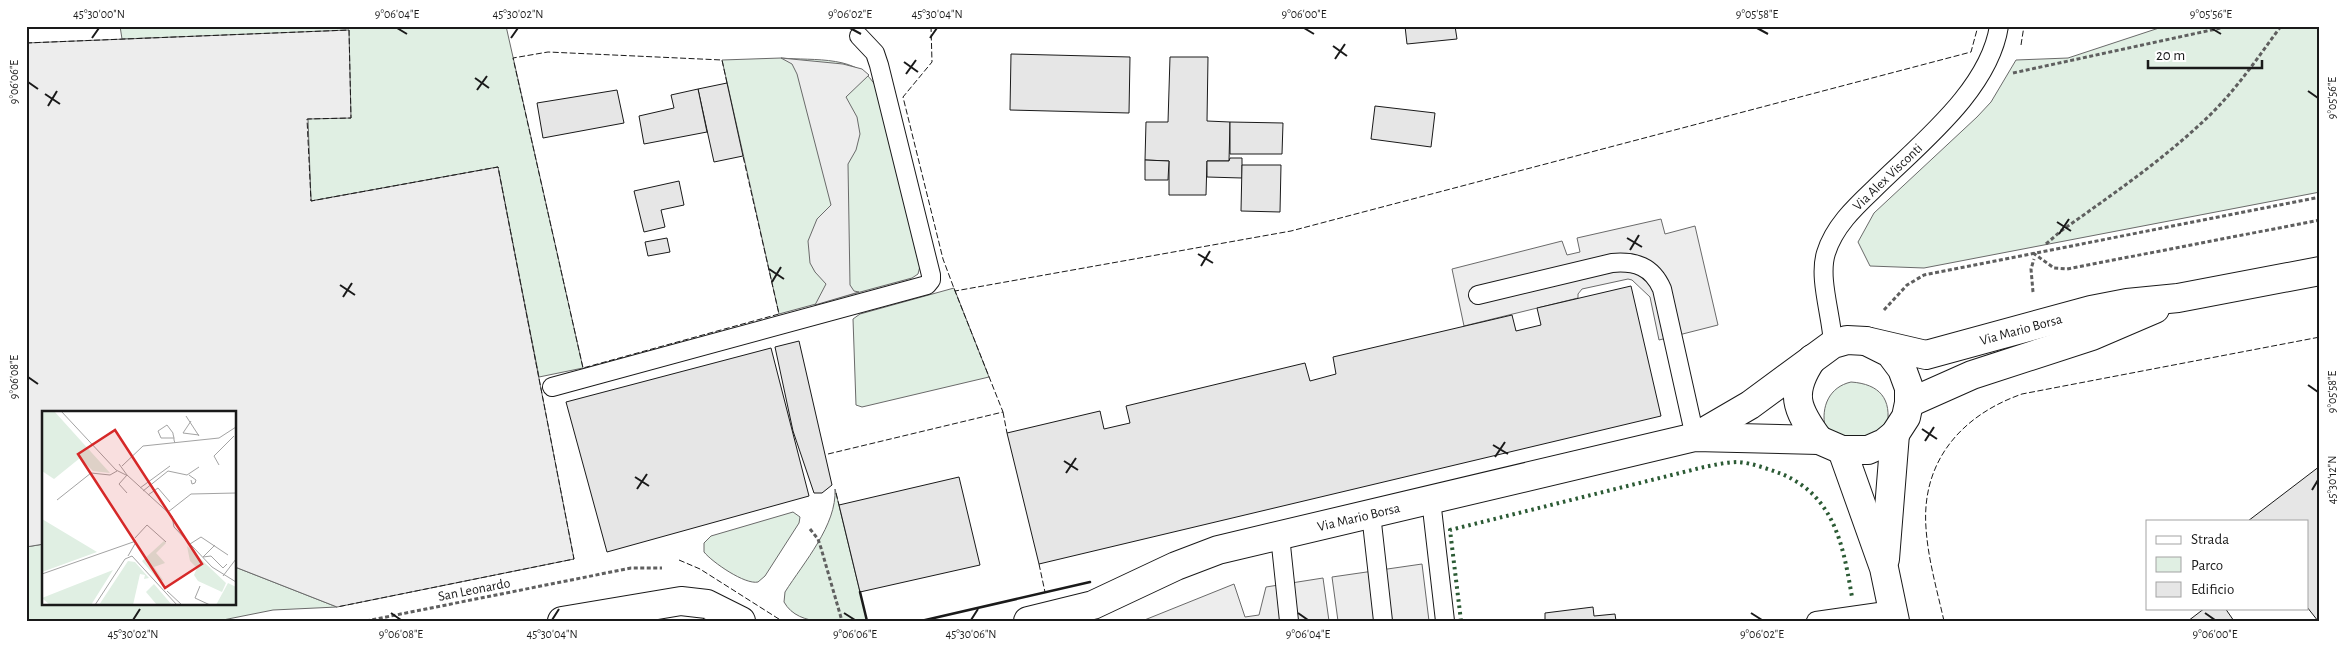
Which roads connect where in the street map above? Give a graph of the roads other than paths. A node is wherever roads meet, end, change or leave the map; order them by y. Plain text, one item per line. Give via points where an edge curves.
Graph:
1 (1999, 26) edge
2 (859, 36) dead end
3 (2320, 271) edge
4 (1478, 295) dead end
5 (2178, 298) junction
6 (1866, 341) junction
7 (1823, 350) junction
8 (552, 387) dead end
9 (1909, 403) junction
10 (1895, 434) junction
11 (1695, 437) junction
12 (1831, 445) junction
13 (1431, 500) junction
14 (1371, 514) junction
15 (1280, 536) junction
16 (1884, 568) junction
17 (1894, 615) edge
18 (562, 621) edge
19 (740, 621) edge
20 (1028, 621) edge
21 (1289, 621) edge
22 (1383, 621) edge
23 (1445, 621) edge
24 (1816, 621) edge

1 - 7 lane, Via Alex Visconti via 1980,78 1962,102 1850,213 1833,235 1825,255 1824,277 1832,327
2 - 8 lane via 875,52 879,65 931,275 927,285
3 - 5 street, Via Mario Borsa
4 - 11 lane via 1612,263 1638,264 1649,270 1662,289
5 - 6 street, Via Mario Borsa via 2091,310 1926,355
5 - 9 street, Via Mario Borsa via 2092,336 1972,375
6 - 7 street, Via Mario Borsa via 1847,340
6 - 9 street, Via Mario Borsa via 1890,354 1902,369 1909,388
7 - 11 street, Via Mario Borsa via 1750,405
7 - 12 street via 1803,372 1798,398 1803,418
9 - 10 street, Via Mario Borsa via 1906,417
10 - 12 street, Via Mario Borsa via 1868,450
10 - 16 street
11 - 12 street, Via Mario Borsa
11 - 13 street, Via Mario Borsa
12 - 16 street
13 - 14 street, Via Mario Borsa
13 - 23 lane
14 - 15 street, Via Mario Borsa
14 - 22 lane
15 - 20 street, Via Mario Borsa via 1195,558 1093,605
15 - 21 lane
16 - 17 street
17 - 24 lane
18 - 19 street via 681,600 707,604

